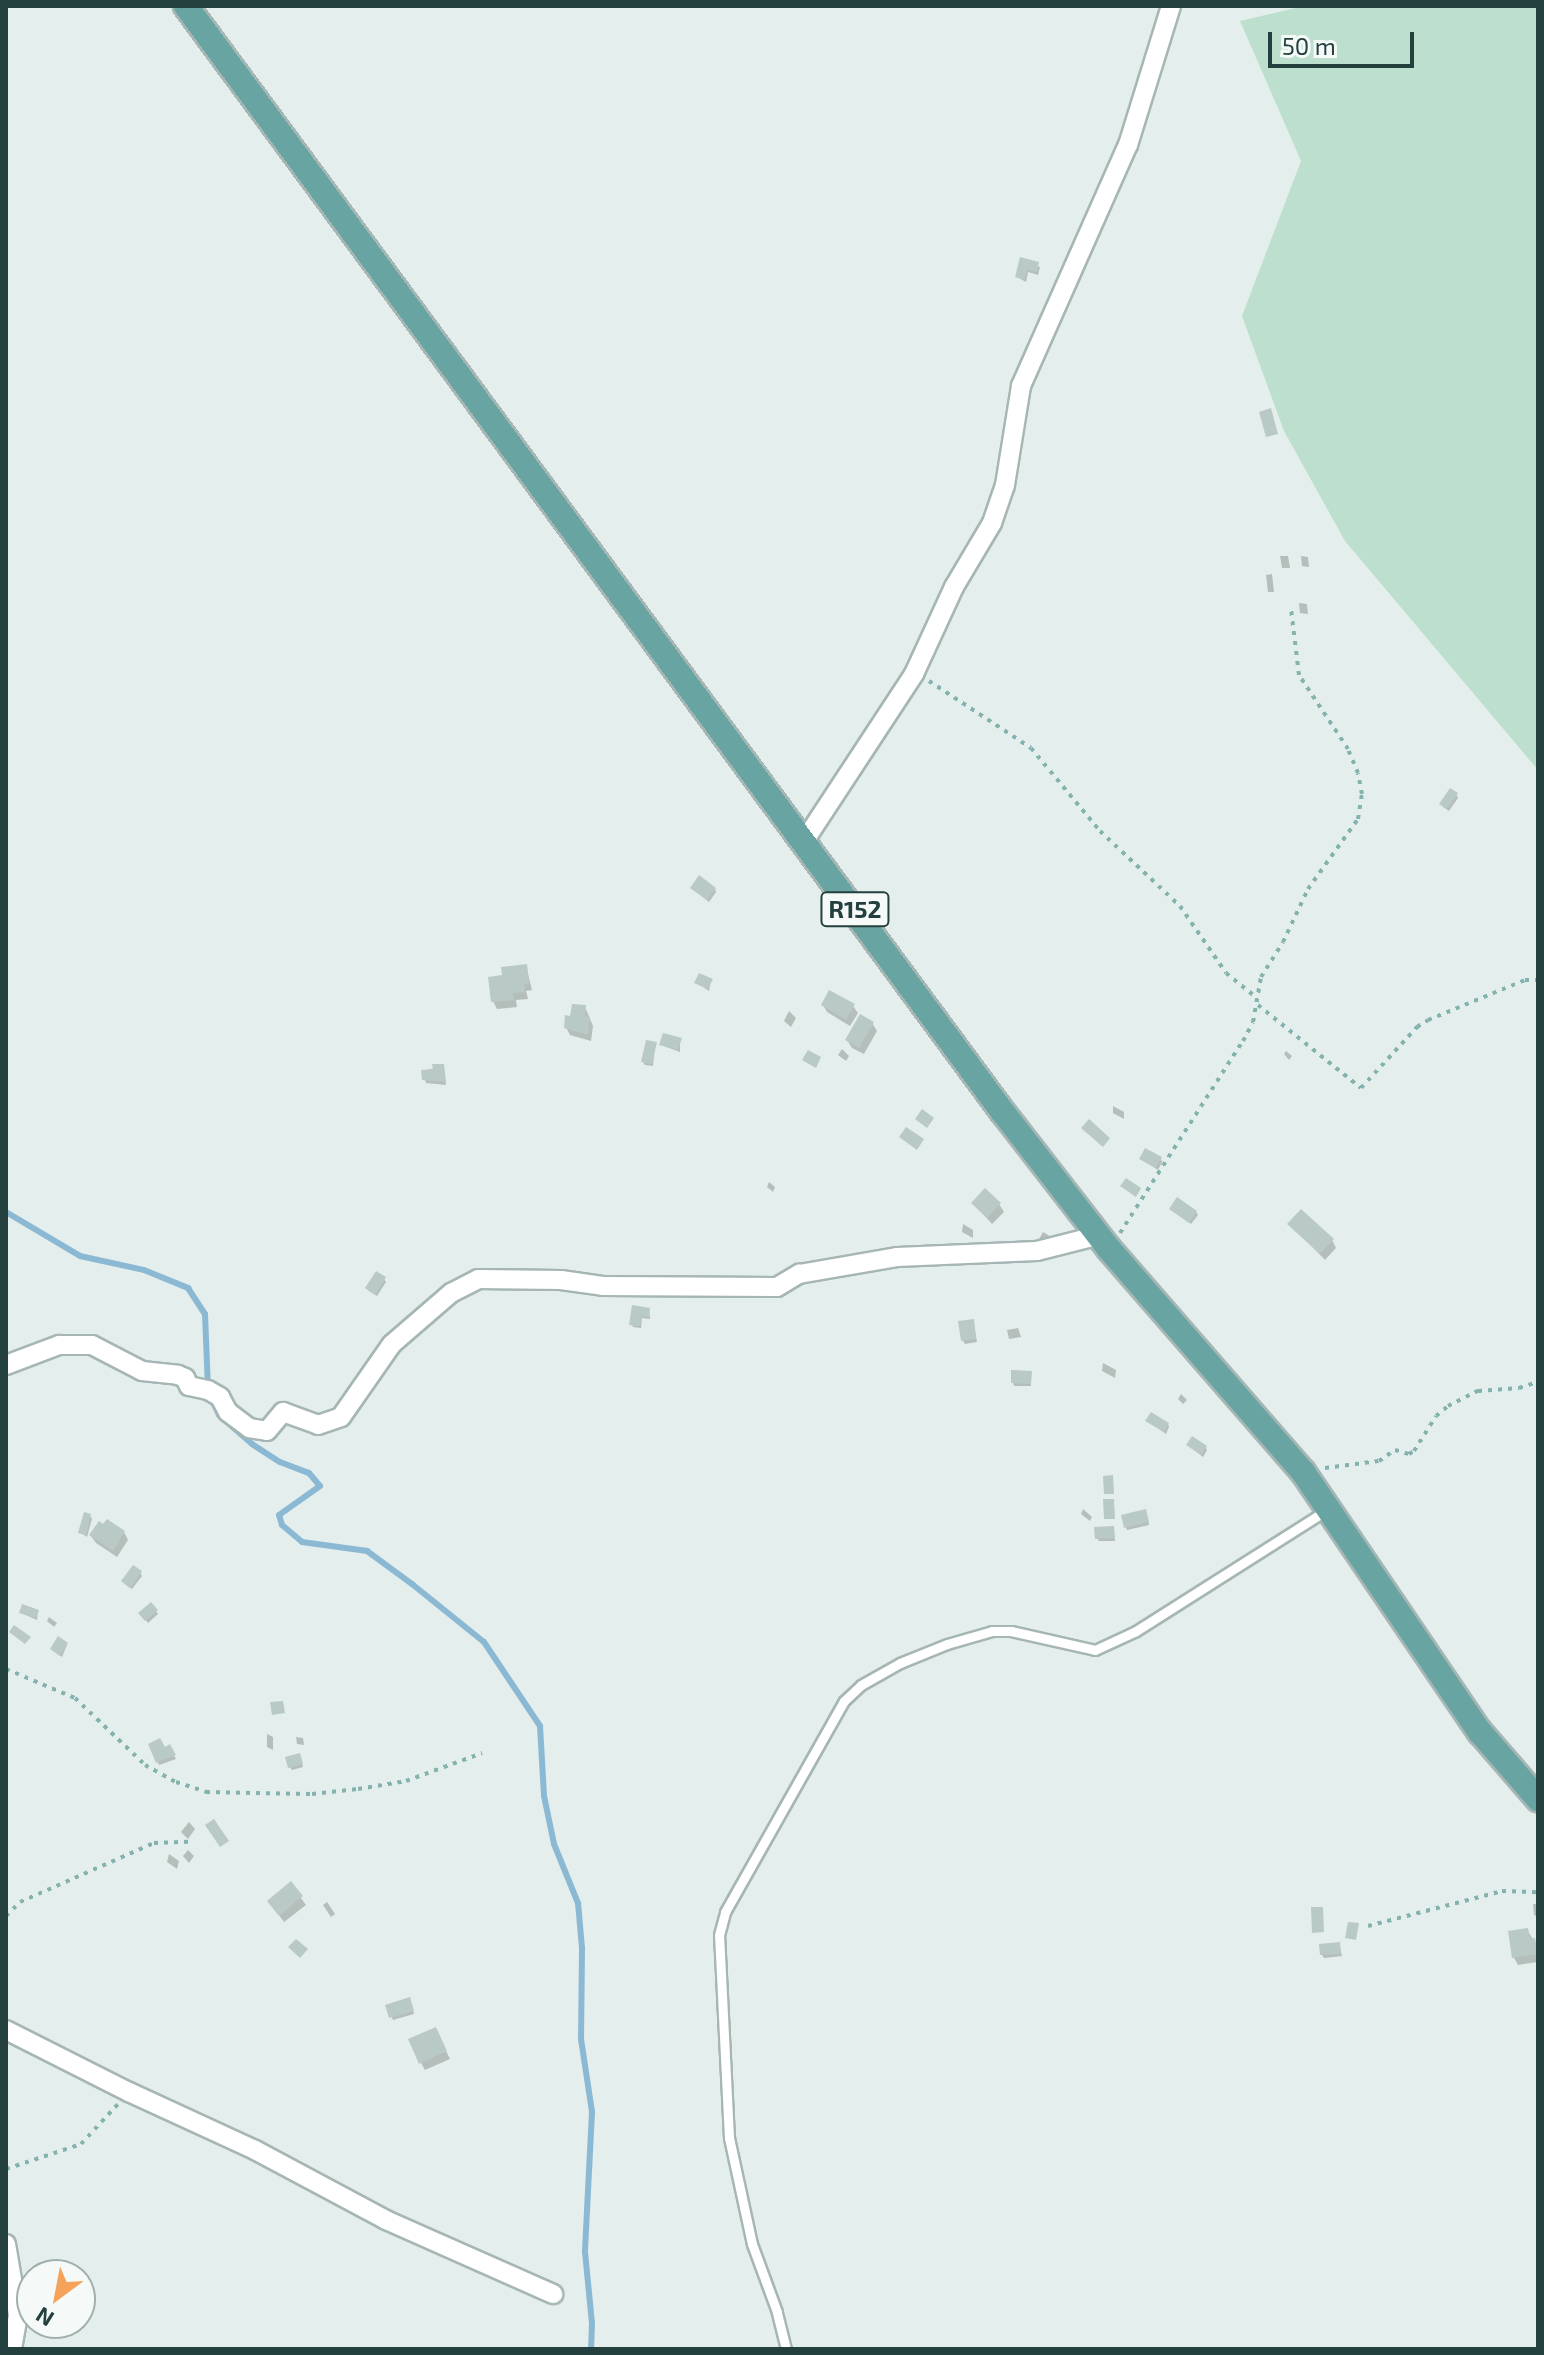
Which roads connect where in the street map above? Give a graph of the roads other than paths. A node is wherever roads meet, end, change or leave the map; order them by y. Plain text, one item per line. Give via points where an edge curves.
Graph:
1 (186, 6) edge
2 (1171, 6) edge
3 (805, 840) junction
4 (1105, 1242) junction
5 (6, 1365) edge
6 (1330, 1507) junction
7 (1538, 1799) edge
8 (6, 2030) edge
9 (6, 2244) edge
10 (553, 2294) dead end
11 (12, 2349) edge
12 (786, 2349) edge

1 - 3 main road, R152
2 - 3 street via 1128,145 1021,386 997,511 914,674
3 - 4 main road, R152 via 1002,1111
4 - 5 street via 1037,1251 897,1257 799,1274 777,1287 478,1279 451,1293 392,1344 341,1417 318,1425 283,1412 267,1431 249,1428 228,1412 220,1397 189,1386 185,1378 142,1371 92,1345 59,1345
4 - 6 main road, R152
6 - 7 main road, R152 via 1480,1732
6 - 12 lane via 1136,1631 1095,1650 992,1631 900,1663 844,1701 725,1912 719,1935 729,2138 752,2244
8 - 10 street via 255,2150 386,2220
9 - 11 street via 18,2315

